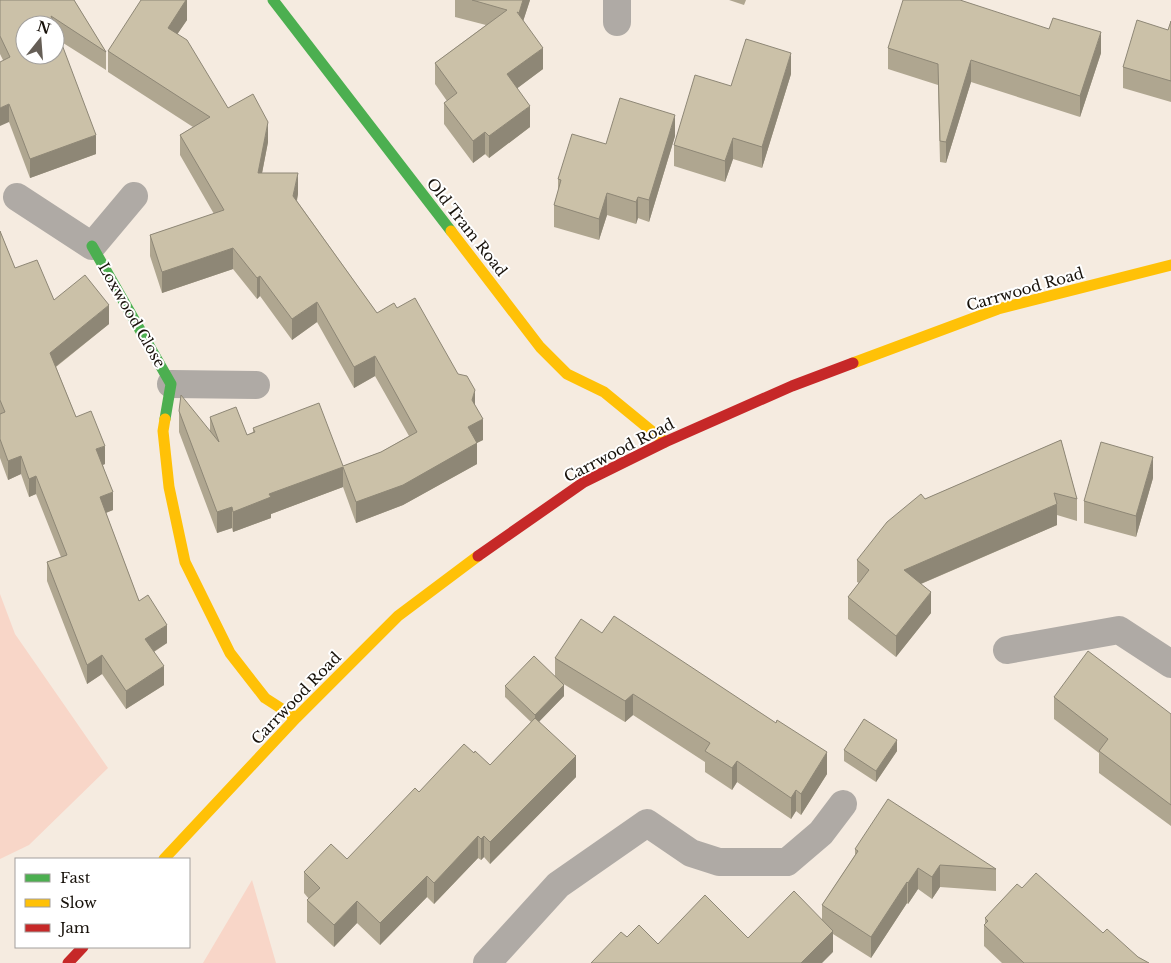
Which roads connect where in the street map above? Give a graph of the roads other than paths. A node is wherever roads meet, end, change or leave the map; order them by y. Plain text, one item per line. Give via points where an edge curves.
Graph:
1 (273, 0) edge
2 (134, 196) dead end
3 (17, 197) dead end
4 (92, 246) junction
5 (1171, 265) edge
6 (171, 384) junction
7 (256, 385) dead end
8 (665, 442) junction
9 (1007, 650) dead end
10 (1171, 664) edge
11 (296, 718) junction
12 (843, 804) dead end
13 (165, 858) edge
14 (82, 948) edge
15 (68, 963) edge
16 (488, 963) edge

1 - 8 street, Old Tram Road via 540,347 567,374 604,392
2 - 4 street, Loxwood Close
3 - 4 street, Loxwood Close
4 - 6 street, Loxwood Close
5 - 8 street, Carrwood Road via 998,309 792,386
6 - 7 street, Loxwood Close
6 - 11 street, Loxwood Close via 163,431 168,487 185,562 230,653 265,698
8 - 11 street, Carrwood Road via 584,482 414,604
9 - 10 street via 1119,630
11 - 13 street, Carrwood Road
12 - 16 street via 820,832 786,862 720,862 691,853 647,823 558,884
14 - 15 street

